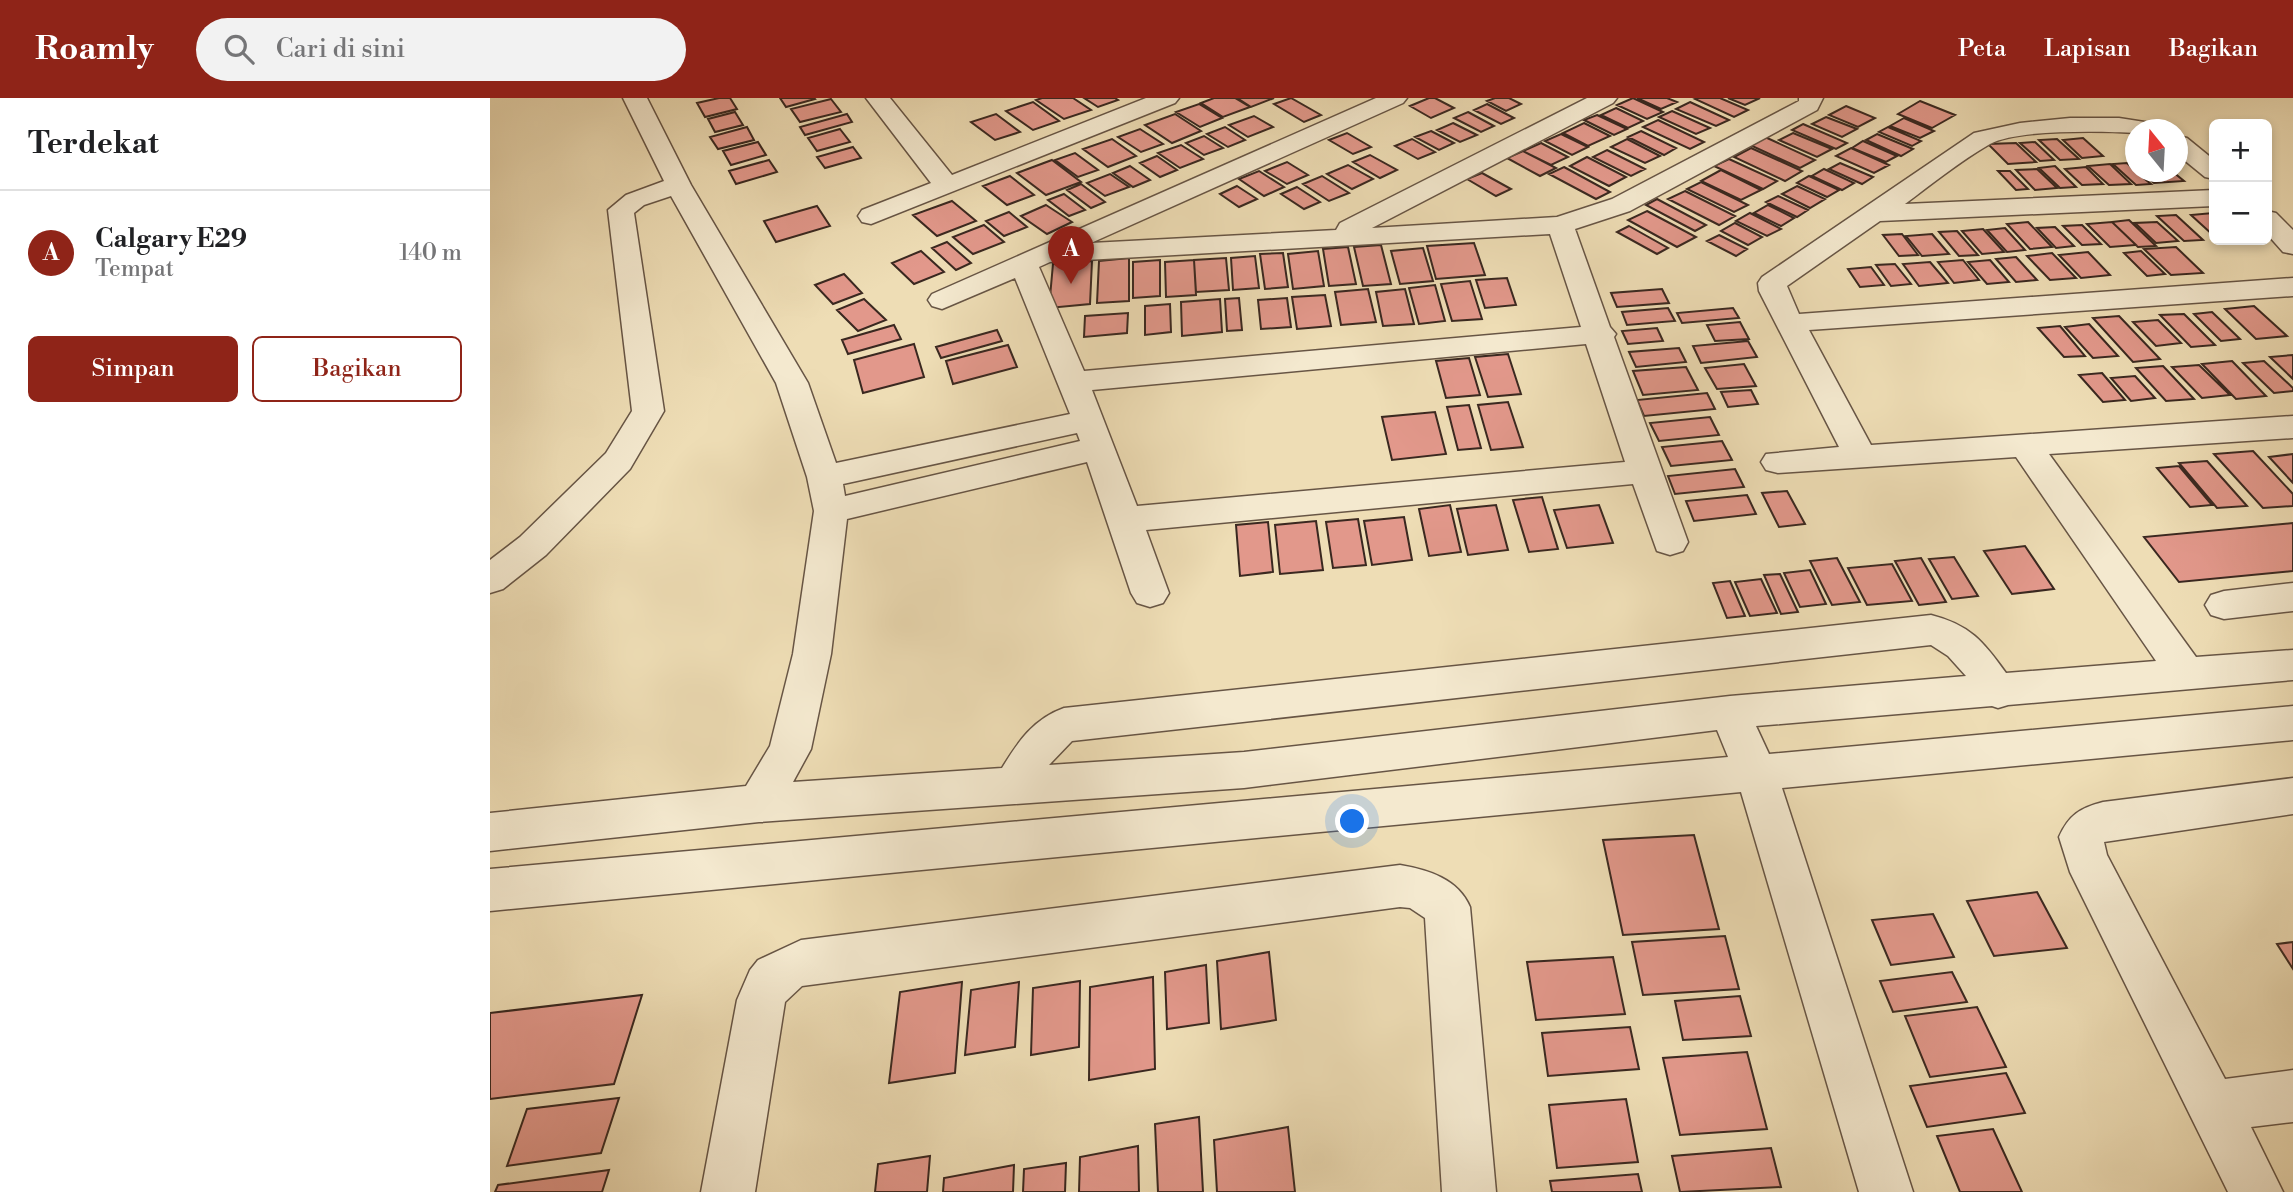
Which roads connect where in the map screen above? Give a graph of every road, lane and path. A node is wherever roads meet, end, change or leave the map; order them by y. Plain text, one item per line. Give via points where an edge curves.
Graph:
1 (635, 98) edge
2 (912, 98) edge
3 (1167, 98) edge
4 (1395, 98) edge
5 (1605, 98) edge
6 (1811, 98) edge
7 (882, 103) edge
8 (2125, 124) edge
9 (2188, 151) edge
10 (2209, 168) edge
11 (678, 185) junction
12 (947, 186) junction
13 (2209, 198) edge
14 (1872, 213) junction
15 (871, 216) dead end
16 (2272, 224) edge
17 (1560, 225) junction
18 (1336, 236) junction
19 (2293, 246) edge
20 (1037, 260) junction
21 (2293, 287) edge
22 (942, 300) dead end
23 (1790, 323) junction
24 (1601, 334) junction
25 (1073, 382) junction
26 (2293, 428) edge
27 (1094, 434) junction
28 (2026, 447) junction
29 (1861, 457) junction
30 (1778, 462) dead end
31 (1647, 471) junction
32 (824, 477) junction
33 (831, 511) junction
34 (1124, 520) junction
35 (1670, 542) dead end
36 (490, 579) edge
37 (1150, 593) dead end
38 (2224, 605) dead end
39 (2287, 606) edge
40 (2293, 665) edge
41 (2187, 675) junction
42 (1998, 692) junction
43 (1730, 712) junction
44 (2293, 723) edge
45 (1756, 773) junction
46 (1013, 788) junction
47 (2293, 796) edge
48 (759, 803) junction
49 (490, 832) edge
50 (490, 890) edge
51 (2293, 1096) edge
52 (2212, 1106) junction
53 (728, 1192) edge
54 (1469, 1192) edge
55 (1886, 1192) edge
56 (2256, 1192) edge

1 - 11 street
2 - 7 street
3 - 12 street
4 - 20 street
5 - 18 street
6 - 17 street via 1809,105 1621,205
7 - 12 street
8 - 14 street via 1996,133
9 - 10 street
11 - 32 street via 792,383
11 - 36 street via 635,200 621,210 648,411 618,461 533,546
12 - 15 street
13 - 14 street
14 - 23 street via 1772,283
16 - 19 street
17 - 18 street
17 - 24 street
18 - 20 street
20 - 22 street
20 - 25 street
21 - 23 street
23 - 29 street
24 - 25 street
24 - 31 street
25 - 27 street
26 - 28 street
27 - 32 street
27 - 33 street
27 - 34 street
28 - 29 street
28 - 41 street
29 - 30 street
31 - 34 street
31 - 35 street
32 - 33 street
33 - 48 street via 812,654 790,749
34 - 37 street
38 - 39 street
40 - 41 street
41 - 42 street
42 - 43 street
42 - 46 street via 1960,640 1931,630 1063,724 1039,746
43 - 45 street
43 - 46 street via 1244,770
44 - 45 street
45 - 50 street
45 - 55 street
46 - 48 street
47 - 52 street via 2104,821 2092,824 2081,837 2086,858
48 - 49 street
51 - 52 street
52 - 56 street
53 - 54 street via 761,1000 772,977 787,967 1400,887 1419,889 1447,907

